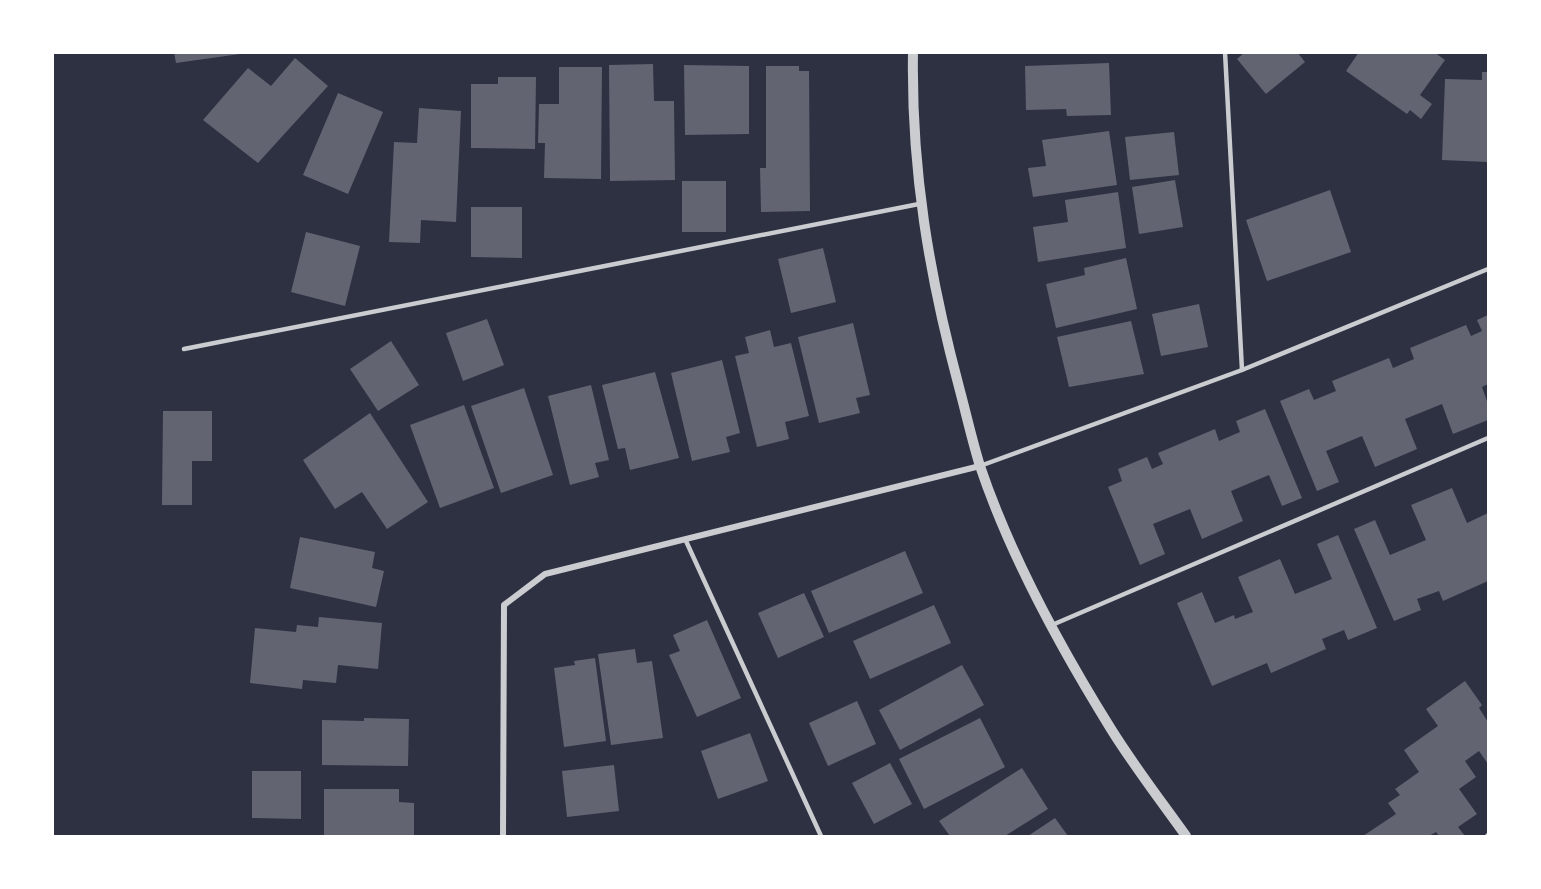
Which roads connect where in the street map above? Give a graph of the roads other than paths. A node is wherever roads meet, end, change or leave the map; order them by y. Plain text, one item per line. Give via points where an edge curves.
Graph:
1 (913, 52) edge
2 (1225, 52) edge
3 (919, 204) junction
4 (1488, 269) edge
5 (184, 349) dead end
6 (1242, 370) junction
7 (1488, 438) edge
8 (980, 466) junction
9 (686, 541) junction
10 (1051, 625) junction
11 (503, 837) edge
12 (821, 837) edge
13 (1186, 837) edge

1 - 3 street via 912,113
2 - 6 lane
3 - 5 lane
3 - 8 street via 944,332
4 - 6 lane
6 - 8 lane
7 - 10 lane
8 - 9 street
8 - 10 street
9 - 11 street via 545,574 504,605
9 - 12 lane
10 - 13 street via 1111,730

